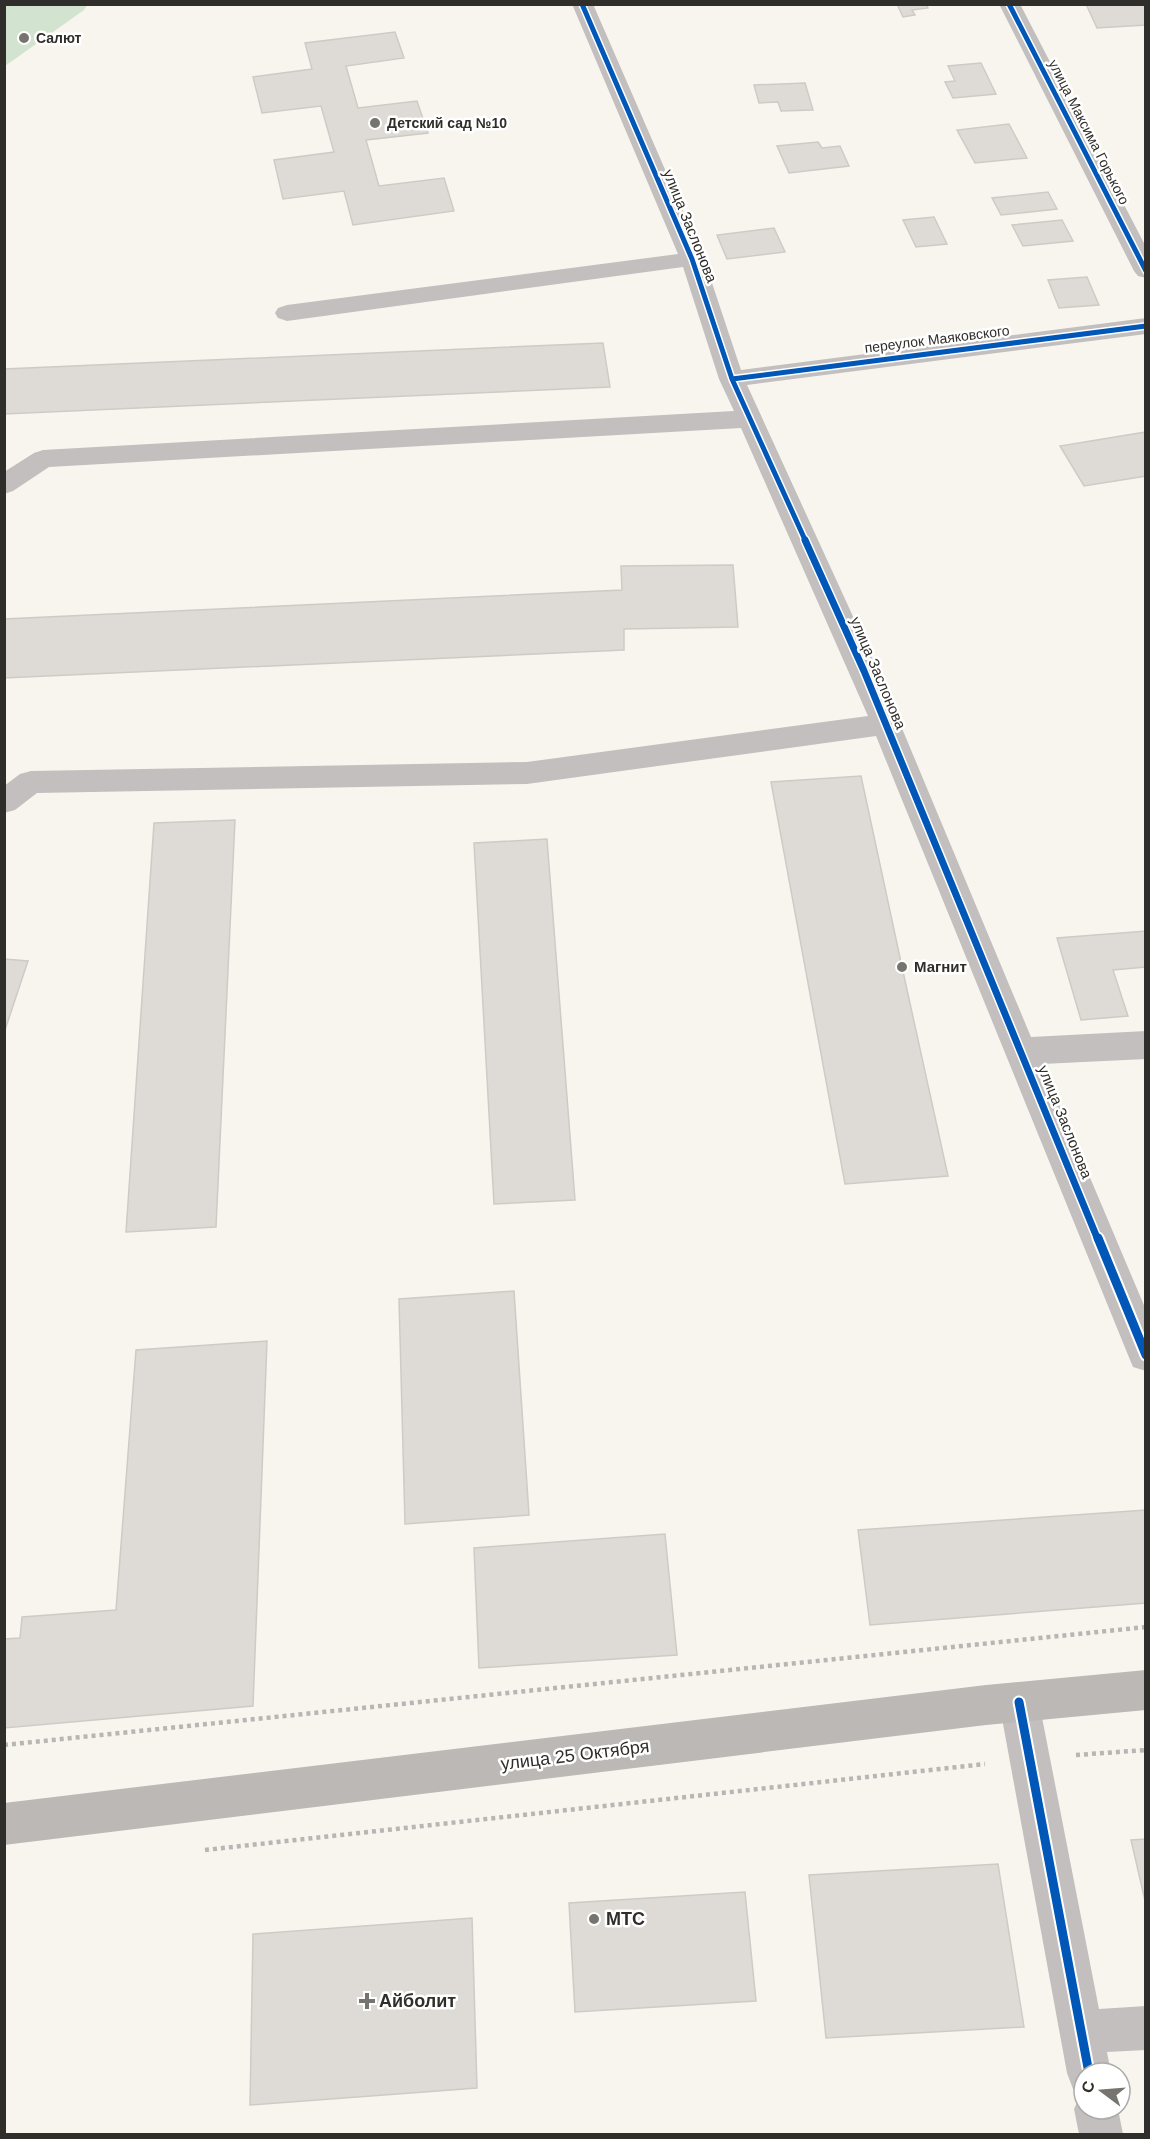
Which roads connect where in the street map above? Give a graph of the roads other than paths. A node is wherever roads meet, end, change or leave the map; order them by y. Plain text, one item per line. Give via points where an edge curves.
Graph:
1 (582, 4) edge
2 (1009, 4) edge
3 (692, 259) junction
4 (1146, 271) edge
5 (287, 313) dead end
6 (1146, 326) edge
7 (732, 379) junction
8 (749, 419) junction
9 (4, 485) edge
10 (886, 724) junction
11 (4, 802) edge
12 (1146, 1045) edge
13 (1021, 1051) junction
14 (1135, 1305) edge
15 (1146, 1355) edge
16 (1146, 1690) edge
17 (1019, 1702) junction
18 (4, 1824) edge
19 (1146, 2028) edge
20 (1085, 2053) edge

1 - 3 street, улица Заслонова
2 - 4 street, улица Максима Горького
3 - 5 street
3 - 7 street, улица Заслонова
6 - 7 street, переулок Маяковского
7 - 8 street, улица Заслонова
8 - 9 street via 43,459
8 - 10 street, улица Заслонова
10 - 11 street via 527,773 31,782
10 - 13 street, улица Заслонова
12 - 13 street
13 - 14 street, улица Заслонова
14 - 15 street, улица Заслонова
16 - 17 main road, улица 25 Октября
17 - 18 main road, улица 25 Октября
17 - 20 street
19 - 20 street

